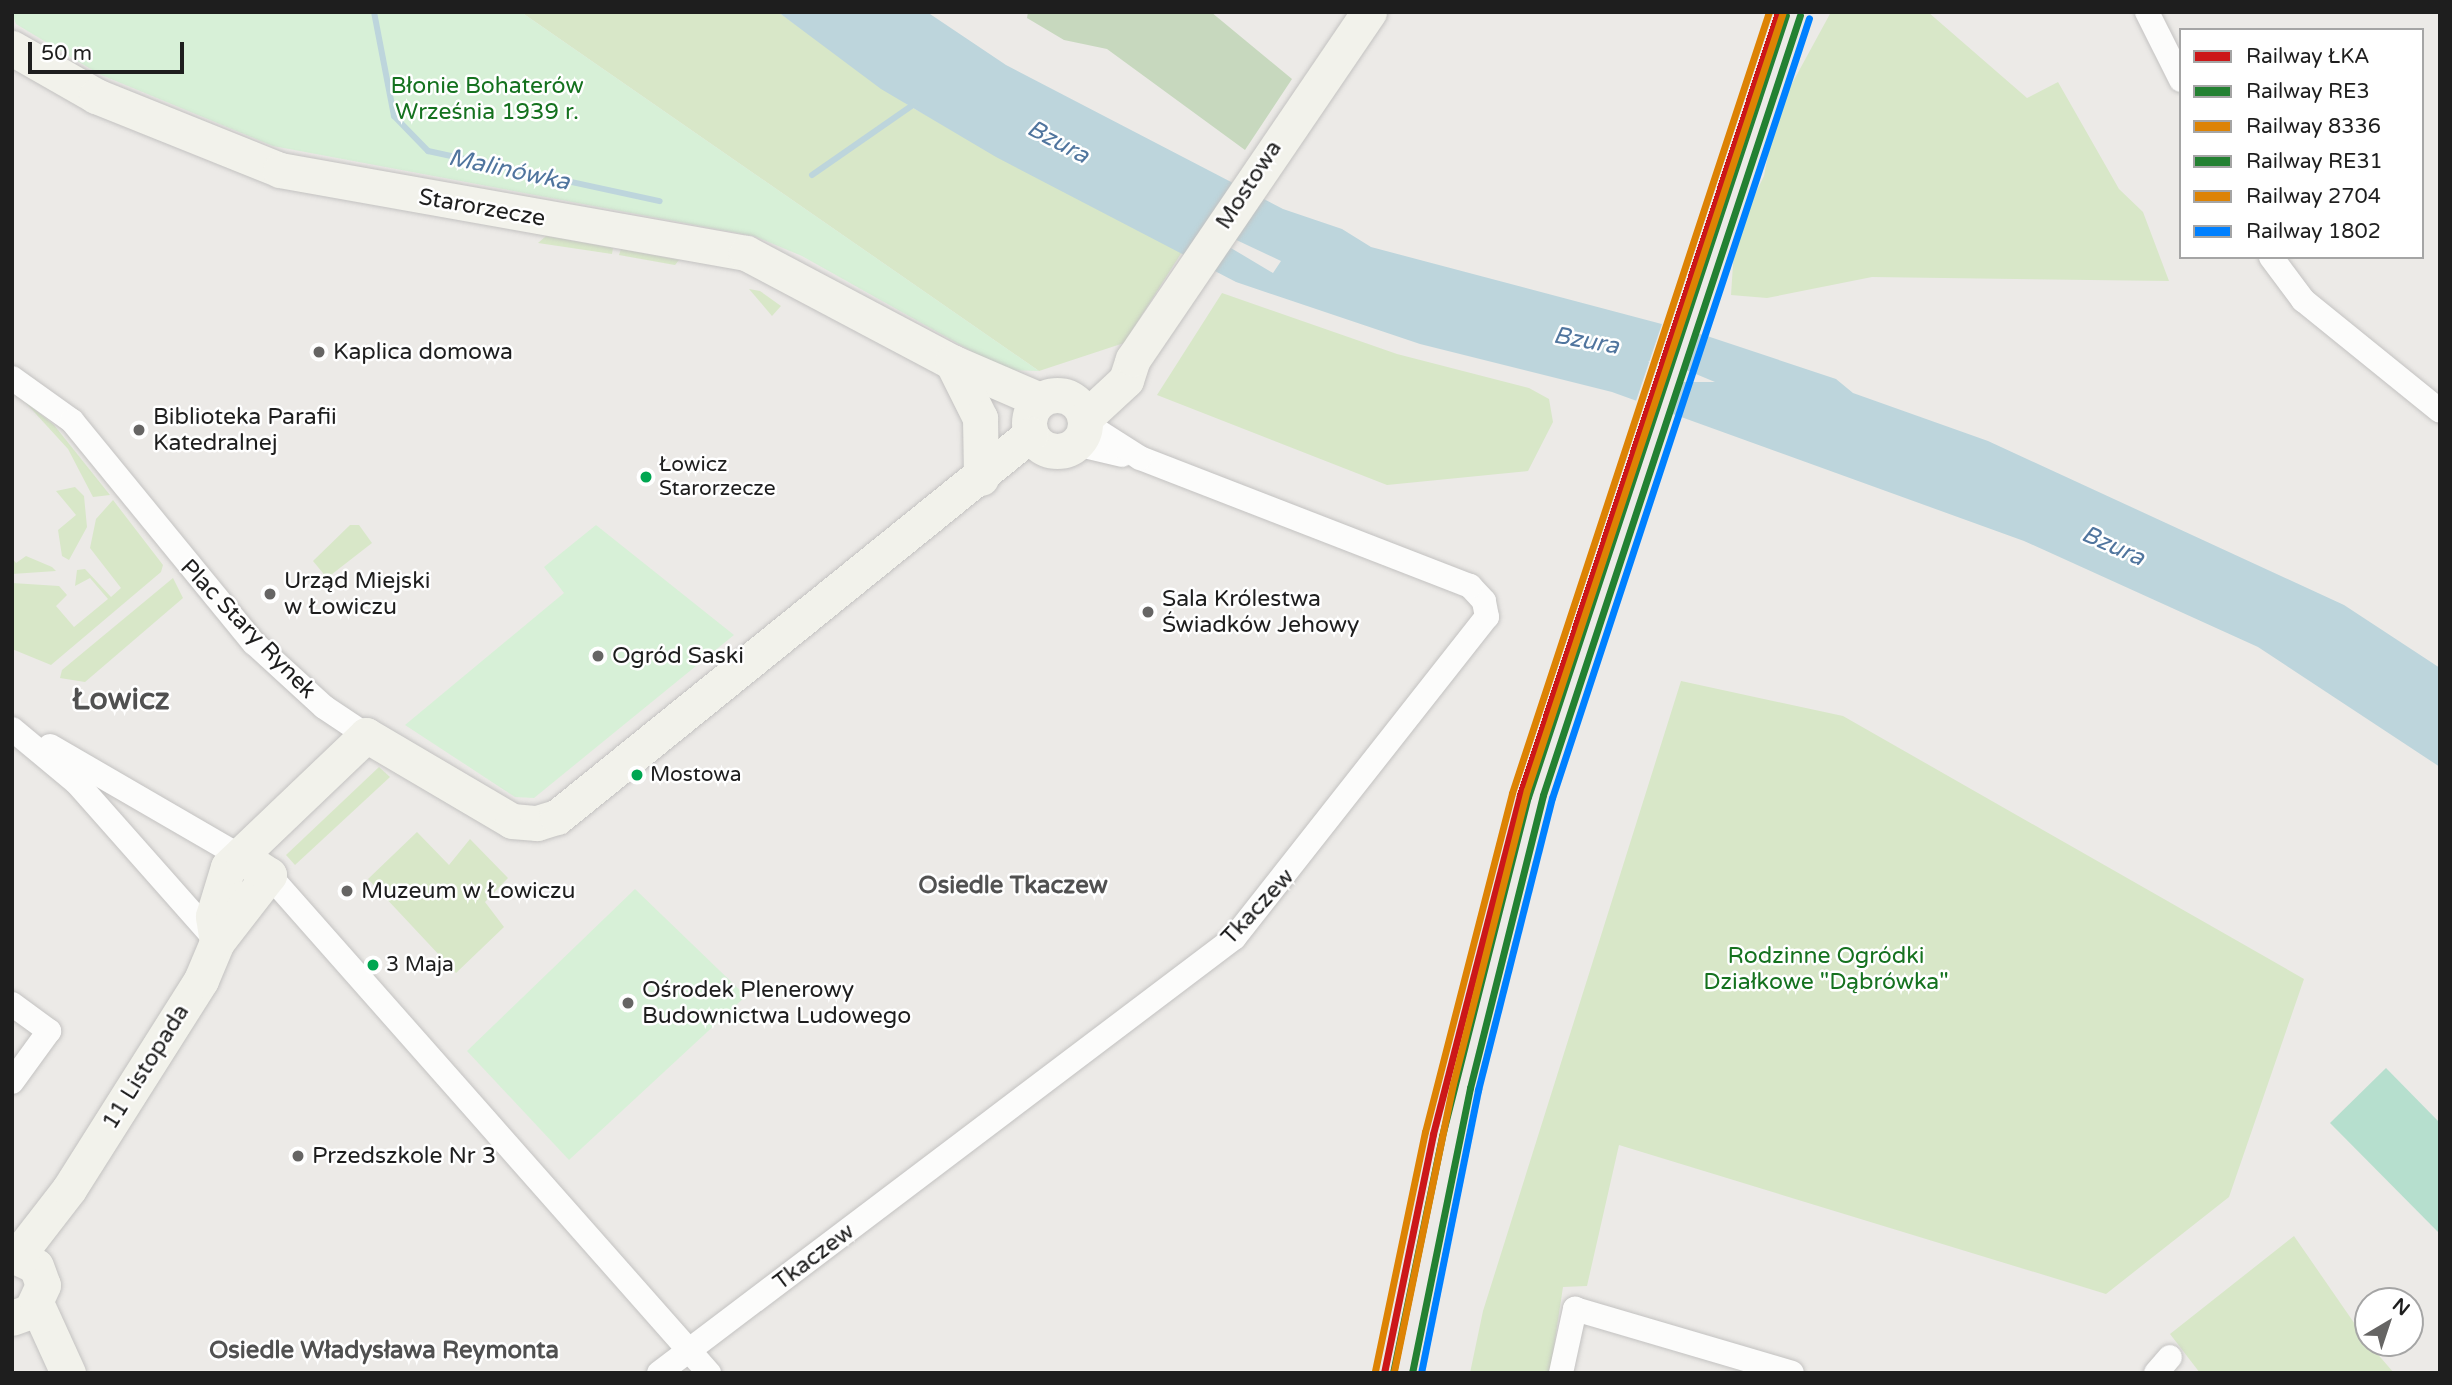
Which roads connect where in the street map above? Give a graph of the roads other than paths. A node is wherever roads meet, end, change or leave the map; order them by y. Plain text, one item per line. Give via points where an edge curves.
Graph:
1 (1369, 12) edge
2 (2147, 12) edge
3 (12, 48) edge
4 (2179, 76) edge
5 (2272, 259) edge
6 (953, 362) junction
7 (12, 378) edge
8 (2440, 411) edge
9 (1058, 423) junction
10 (981, 478) junction
11 (12, 728) edge
12 (366, 735) junction
13 (256, 867) junction
14 (217, 942) junction
15 (12, 1004) edge
16 (12, 1082) edge
17 (22, 1259) edge
18 (22, 1313) edge
19 (690, 1352) junction
20 (51, 1373) edge
21 (68, 1373) edge
22 (659, 1373) edge
23 (709, 1373) edge
24 (1562, 1373) edge
25 (1792, 1373) edge

1 - 9 street, Mostowa via 1293,118 1136,356 1126,380
2 - 4 street
3 - 6 street, Starorzecze via 96,96 280,170 746,253
5 - 8 street via 2303,300
6 - 9 street, Starorzecze
6 - 10 street via 980,418
7 - 12 street, Plac Stary Rynek via 72,421 254,643 324,707
9 - 10 street, Mostowa
9 - 19 street, Tkaczew via 1470,586 1484,601 1487,617 1234,938
10 - 12 street, Mostowa via 557,817 512,821
11 - 13 street
11 - 14 street via 77,783 195,909
12 - 13 street
13 - 14 street, 11 Listopada via 218,884
13 - 19 street
14 - 17 street, 11 Listopada via 201,981
15 - 16 street via 49,1031
17 - 18 street via 43,1285
18 - 20 street
18 - 21 street
19 - 22 street, Tkaczew
19 - 23 street
24 - 25 street via 1575,1310

